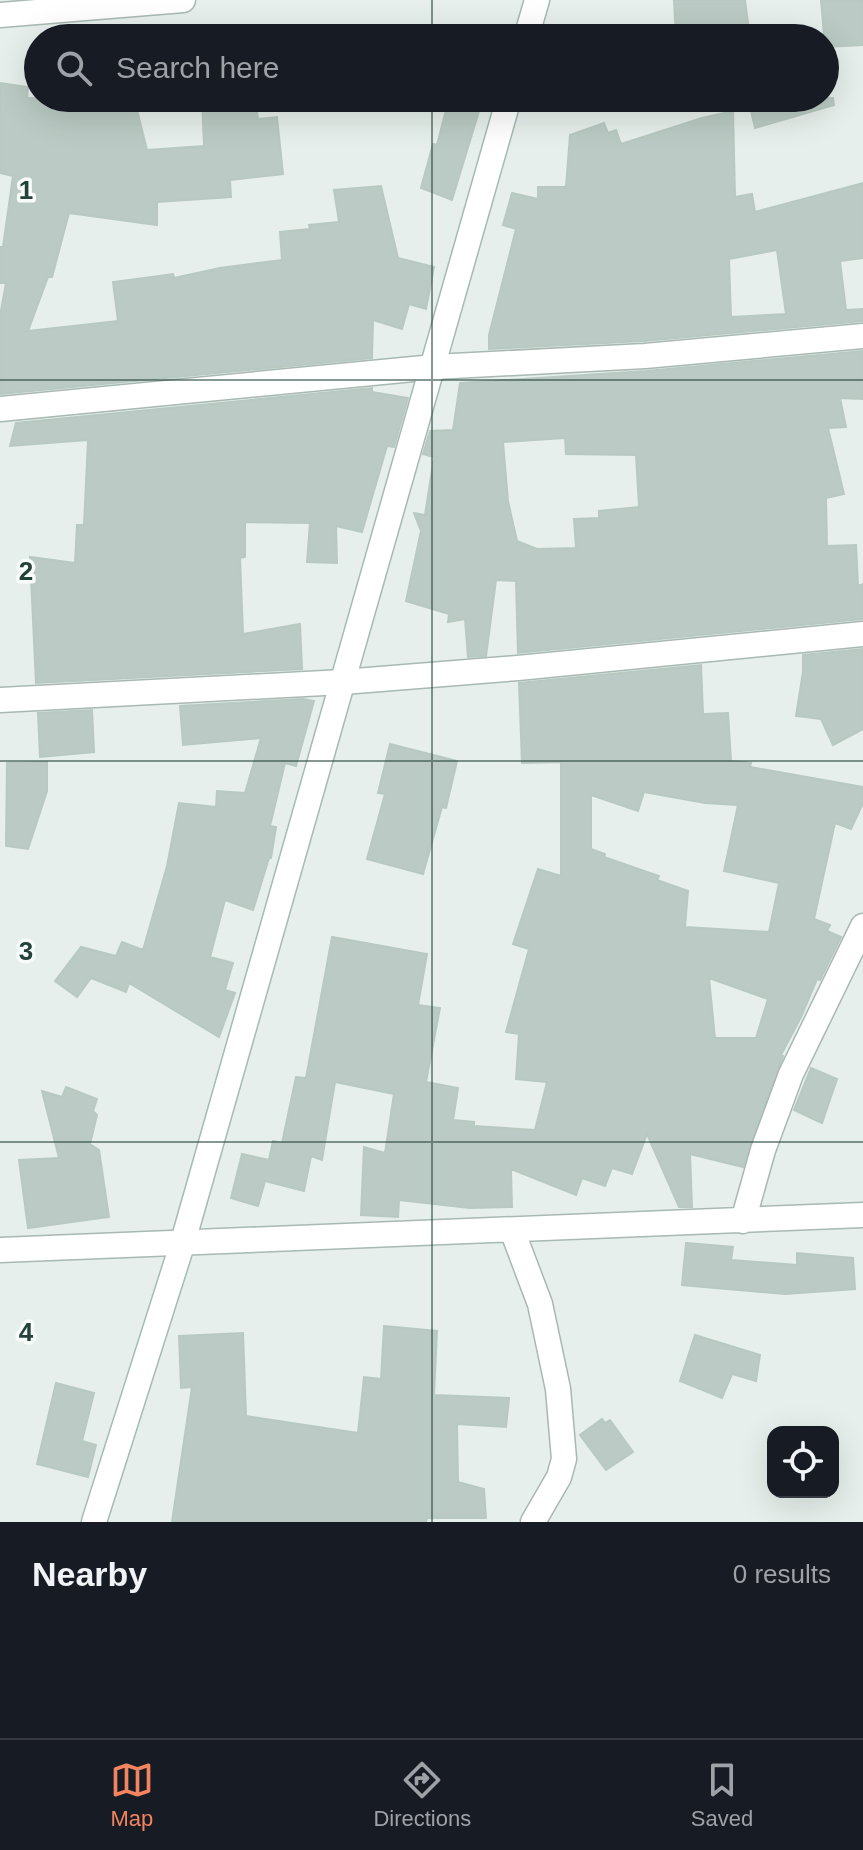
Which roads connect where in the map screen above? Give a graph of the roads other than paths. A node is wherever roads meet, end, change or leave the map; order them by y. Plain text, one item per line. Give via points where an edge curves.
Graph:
1 (183, 0) edge
2 (537, 0) edge
3 (0, 15) edge
4 (530, 24) edge
5 (505, 112) edge
6 (863, 336) edge
7 (434, 367) junction
8 (0, 409) edge
9 (863, 634) edge
10 (343, 682) junction
11 (0, 700) edge
12 (863, 926) edge
13 (863, 1215) edge
14 (743, 1221) junction
15 (512, 1230) junction
16 (182, 1245) junction
17 (0, 1250) edge
18 (94, 1522) edge
19 (533, 1522) edge

1 - 3 street
2 - 4 street
5 - 7 street
6 - 7 street via 645,356
7 - 8 street
7 - 10 street
9 - 10 street
10 - 11 street
10 - 16 street
12 - 14 street via 791,1074
13 - 14 street
14 - 15 street
15 - 16 street
15 - 19 street via 540,1304 558,1389 564,1459
16 - 17 street
16 - 18 street

